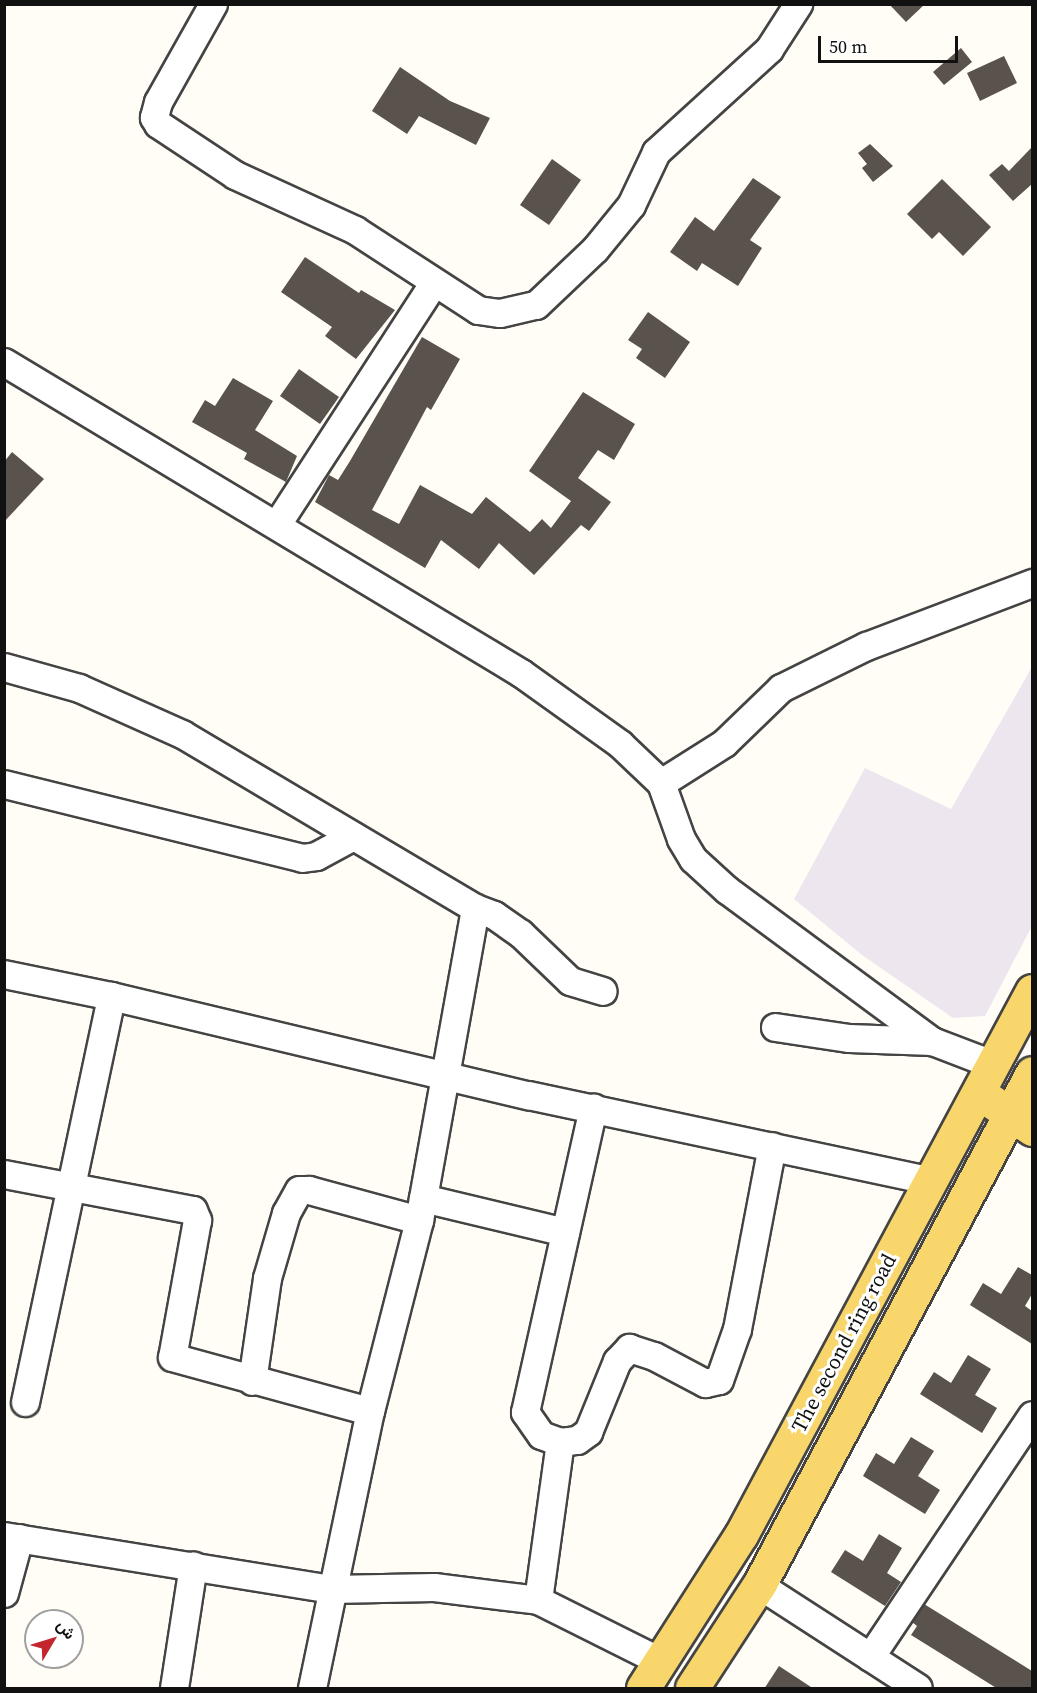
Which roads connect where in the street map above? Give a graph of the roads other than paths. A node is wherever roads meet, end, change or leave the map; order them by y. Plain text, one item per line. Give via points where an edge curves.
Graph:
1 (213, 4) edge
2 (798, 4) edge
3 (434, 282) junction
4 (4, 362) edge
5 (277, 524) junction
6 (1032, 583) edge
7 (4, 667) edge
8 (661, 783) junction
9 (4, 784) edge
10 (353, 836) junction
11 (475, 908) junction
12 (4, 975) edge
13 (603, 991) dead end
14 (1032, 991) edge
15 (111, 996) junction
16 (775, 1027) dead end
17 (941, 1046) junction
18 (992, 1064) junction
19 (445, 1074) junction
20 (1030, 1082) edge
21 (976, 1092) junction
22 (593, 1108) junction
23 (1020, 1121) edge
24 (772, 1146) junction
25 (4, 1174) edge
26 (932, 1181) junction
27 (72, 1189) junction
28 (421, 1209) junction
29 (565, 1232) junction
30 (252, 1381) junction
31 (25, 1402) dead end
32 (370, 1411) junction
33 (1032, 1415) edge
34 (560, 1442) junction
35 (12, 1537) edge
36 (193, 1565) junction
37 (759, 1585) junction
38 (330, 1589) junction
39 (4, 1593) edge
40 (538, 1600) junction
41 (870, 1657) junction
42 (662, 1662) junction
43 (174, 1689) edge
44 (312, 1689) edge
45 (644, 1689) edge
46 (692, 1689) edge
47 (918, 1689) edge

1 - 3 street via 158,102 154,117 158,124 235,175 355,230
2 - 3 street via 769,49 656,152 631,205 595,249 536,305 500,313 478,310
3 - 5 street
4 - 5 street
5 - 8 street via 521,673 620,744
6 - 8 street via 866,646 781,688 724,743
7 - 10 street via 79,688 182,734
8 - 17 street via 681,839 693,859 727,890
9 - 10 street via 302,858 316,856
10 - 11 street
11 - 13 street via 494,915 520,933 570,981
11 - 19 street
12 - 15 street
14 - 18 main road, The second ring road
15 - 19 street
15 - 27 street
16 - 17 street
17 - 18 street
17 - 21 street
18 - 20 main road
18 - 21 main road, The second ring road
19 - 22 street
19 - 28 street
20 - 23 main road, The second ring road
21 - 23 main road
21 - 26 main road, The second ring road
22 - 24 street
22 - 29 street
23 - 37 main road, The second ring road
24 - 26 street
24 - 34 street via 737,1329 720,1380 705,1383 654,1356 629,1348 617,1361 588,1432 577,1440
25 - 27 street
26 - 42 main road, The second ring road via 741,1535
27 - 30 street via 193,1210 197,1220 171,1356
27 - 31 street
28 - 29 street
28 - 30 street via 299,1190 286,1213 267,1278
28 - 32 street
29 - 34 street via 525,1412 541,1435
30 - 32 street
32 - 38 street
33 - 41 street
34 - 40 street
35 - 36 street
35 - 39 street
36 - 38 street
36 - 43 street
37 - 41 street
37 - 46 main road, The second ring road
38 - 40 street via 434,1587
38 - 44 street
40 - 42 street
41 - 47 street
42 - 45 main road, The second ring road

